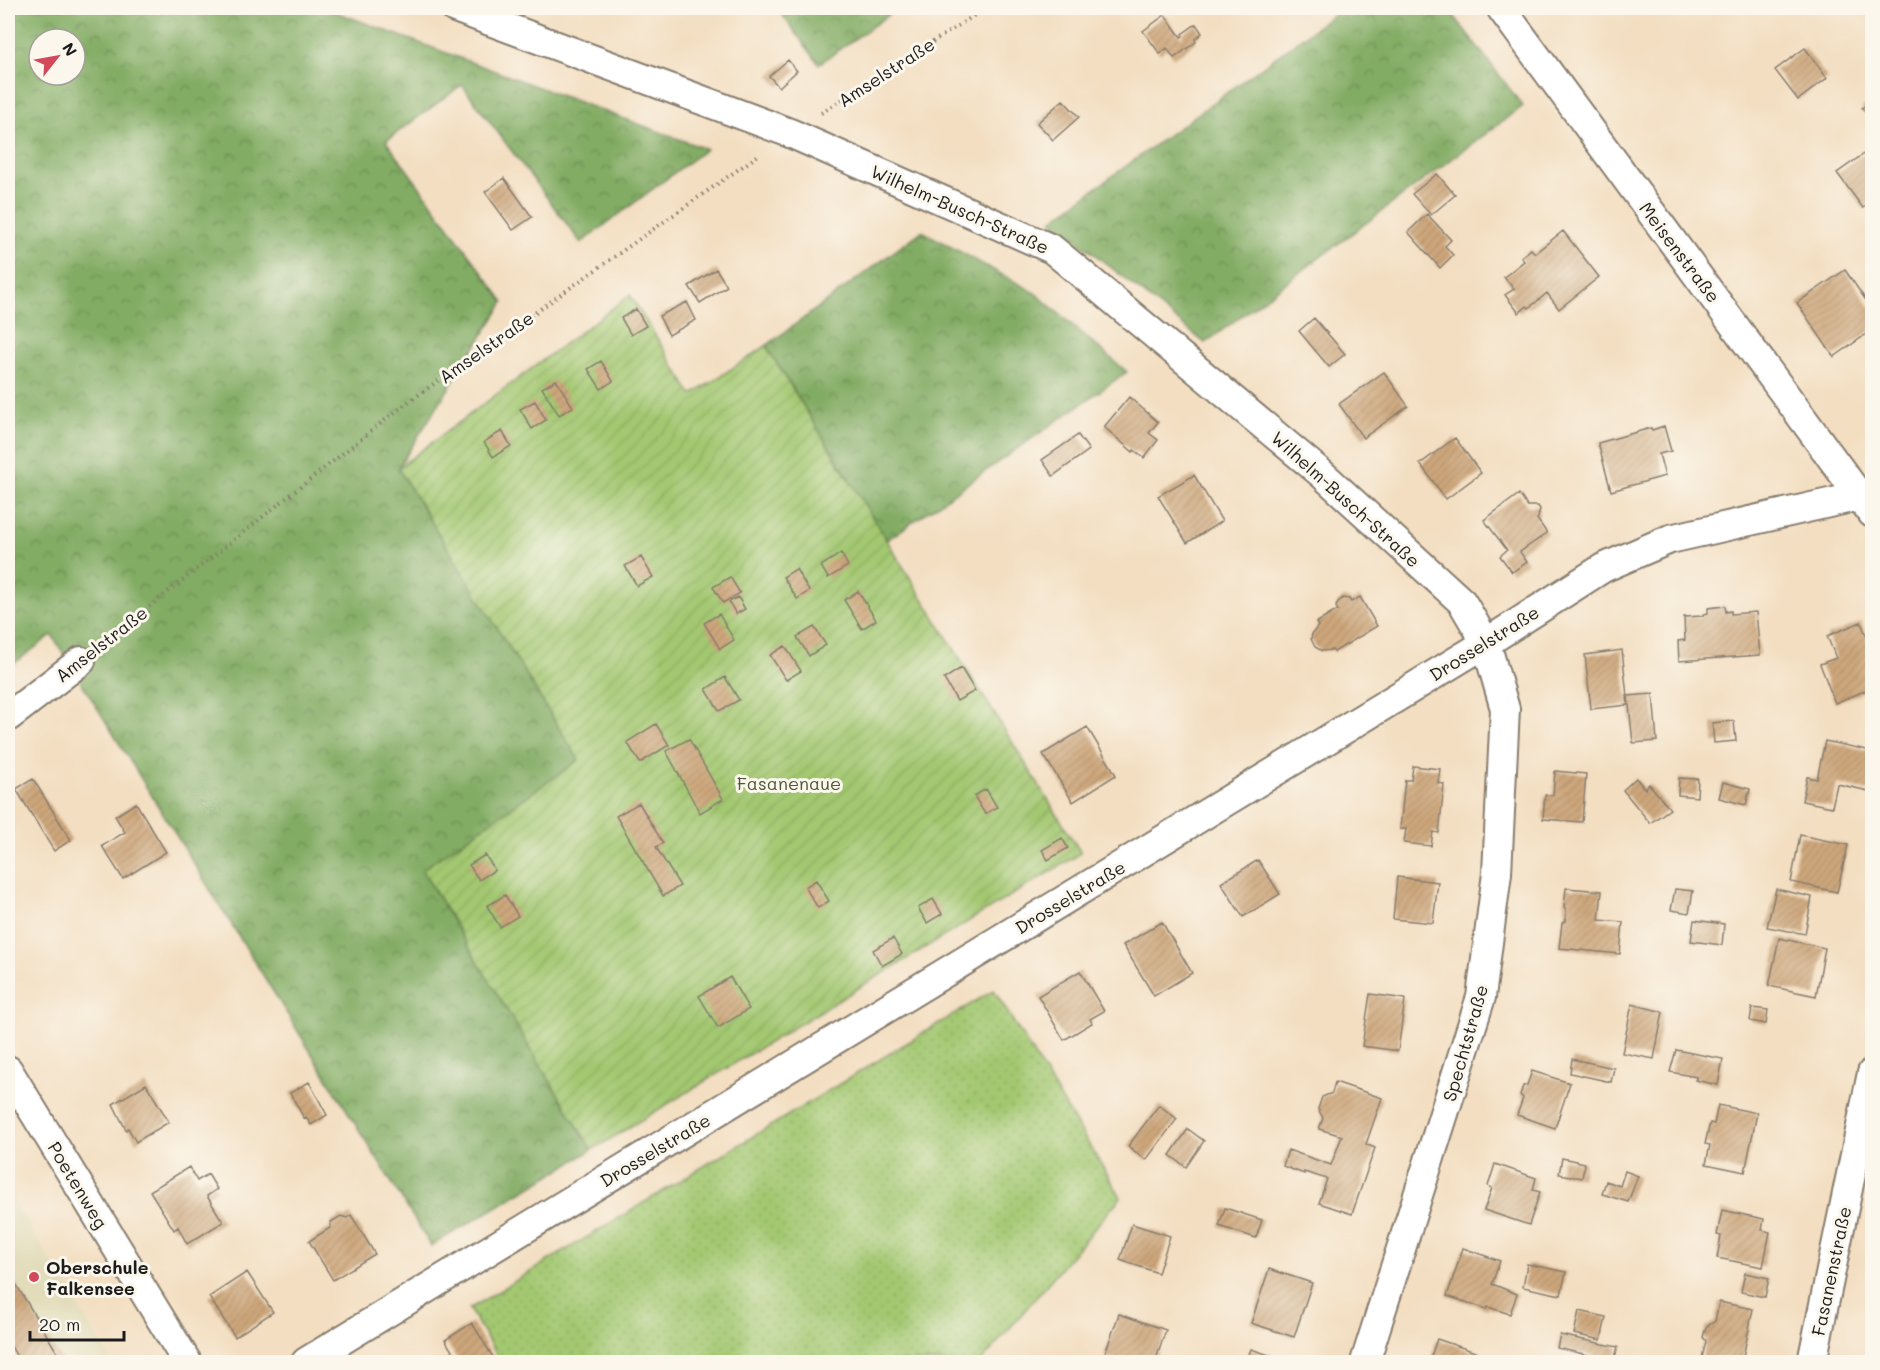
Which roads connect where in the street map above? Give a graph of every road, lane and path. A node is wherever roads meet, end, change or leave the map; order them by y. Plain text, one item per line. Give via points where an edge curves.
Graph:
1 (455, 8) edge
2 (986, 8) edge
3 (1501, 8) edge
4 (790, 133) junction
5 (1866, 504) edge
6 (1486, 643) junction
7 (81, 661) joint
8 (8, 717) edge
9 (8, 1070) edge
10 (1872, 1073) edge
11 (187, 1362) edge
12 (306, 1362) edge
13 (1365, 1362) edge
14 (1812, 1362) edge

1 - 4 street, Wilhelm-Busch-Straße
2 - 4 path, Amselstraße
3 - 5 street, Meisenstraße
4 - 6 street, Wilhelm-Busch-Straße via 1052,249 1322,474 1462,602
4 - 7 path, Amselstraße via 404,405
5 - 6 street, Drosselstraße via 1670,539 1603,568
6 - 12 street, Drosselstraße
6 - 13 street, Spechtstraße via 1505,709 1497,873 1481,997
7 - 8 street, Amselstraße
9 - 11 street, Poetenweg
10 - 14 street, Fasanenstraße

